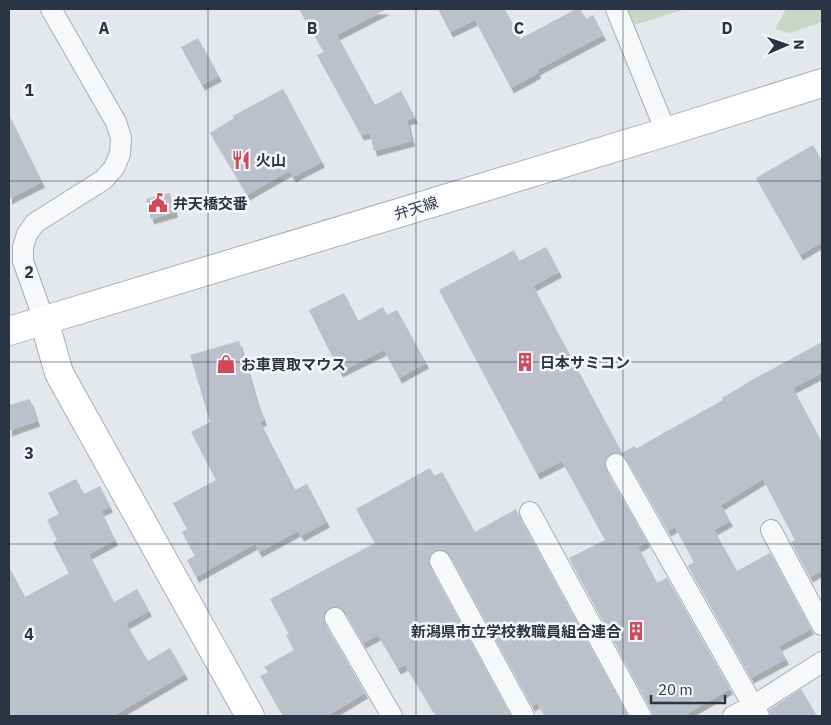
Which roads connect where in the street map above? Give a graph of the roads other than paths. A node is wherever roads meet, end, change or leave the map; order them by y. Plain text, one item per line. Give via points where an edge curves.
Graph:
1 (51, 9) edge
2 (616, 9) edge
3 (822, 83) edge
4 (666, 132) junction
5 (44, 320) junction
6 (9, 331) edge
7 (616, 464) dead end
8 (530, 512) dead end
9 (771, 541) dead end
10 (440, 561) dead end
11 (334, 618) dead end
12 (822, 625) edge
13 (822, 662) edge
14 (756, 711) edge
15 (250, 716) edge
16 (392, 716) edge
17 (524, 716) edge
18 (641, 716) edge
19 (733, 716) edge

1 - 5 street via 116,122 120,154 114,168 103,180 35,223 27,234 23,260
2 - 4 street
3 - 4 street, 弁天線
4 - 5 street, 弁天線
5 - 6 street, 弁天線
5 - 15 street via 59,372
7 - 14 street
8 - 18 street
9 - 12 street
10 - 17 street
11 - 16 street
13 - 14 street
14 - 19 street

